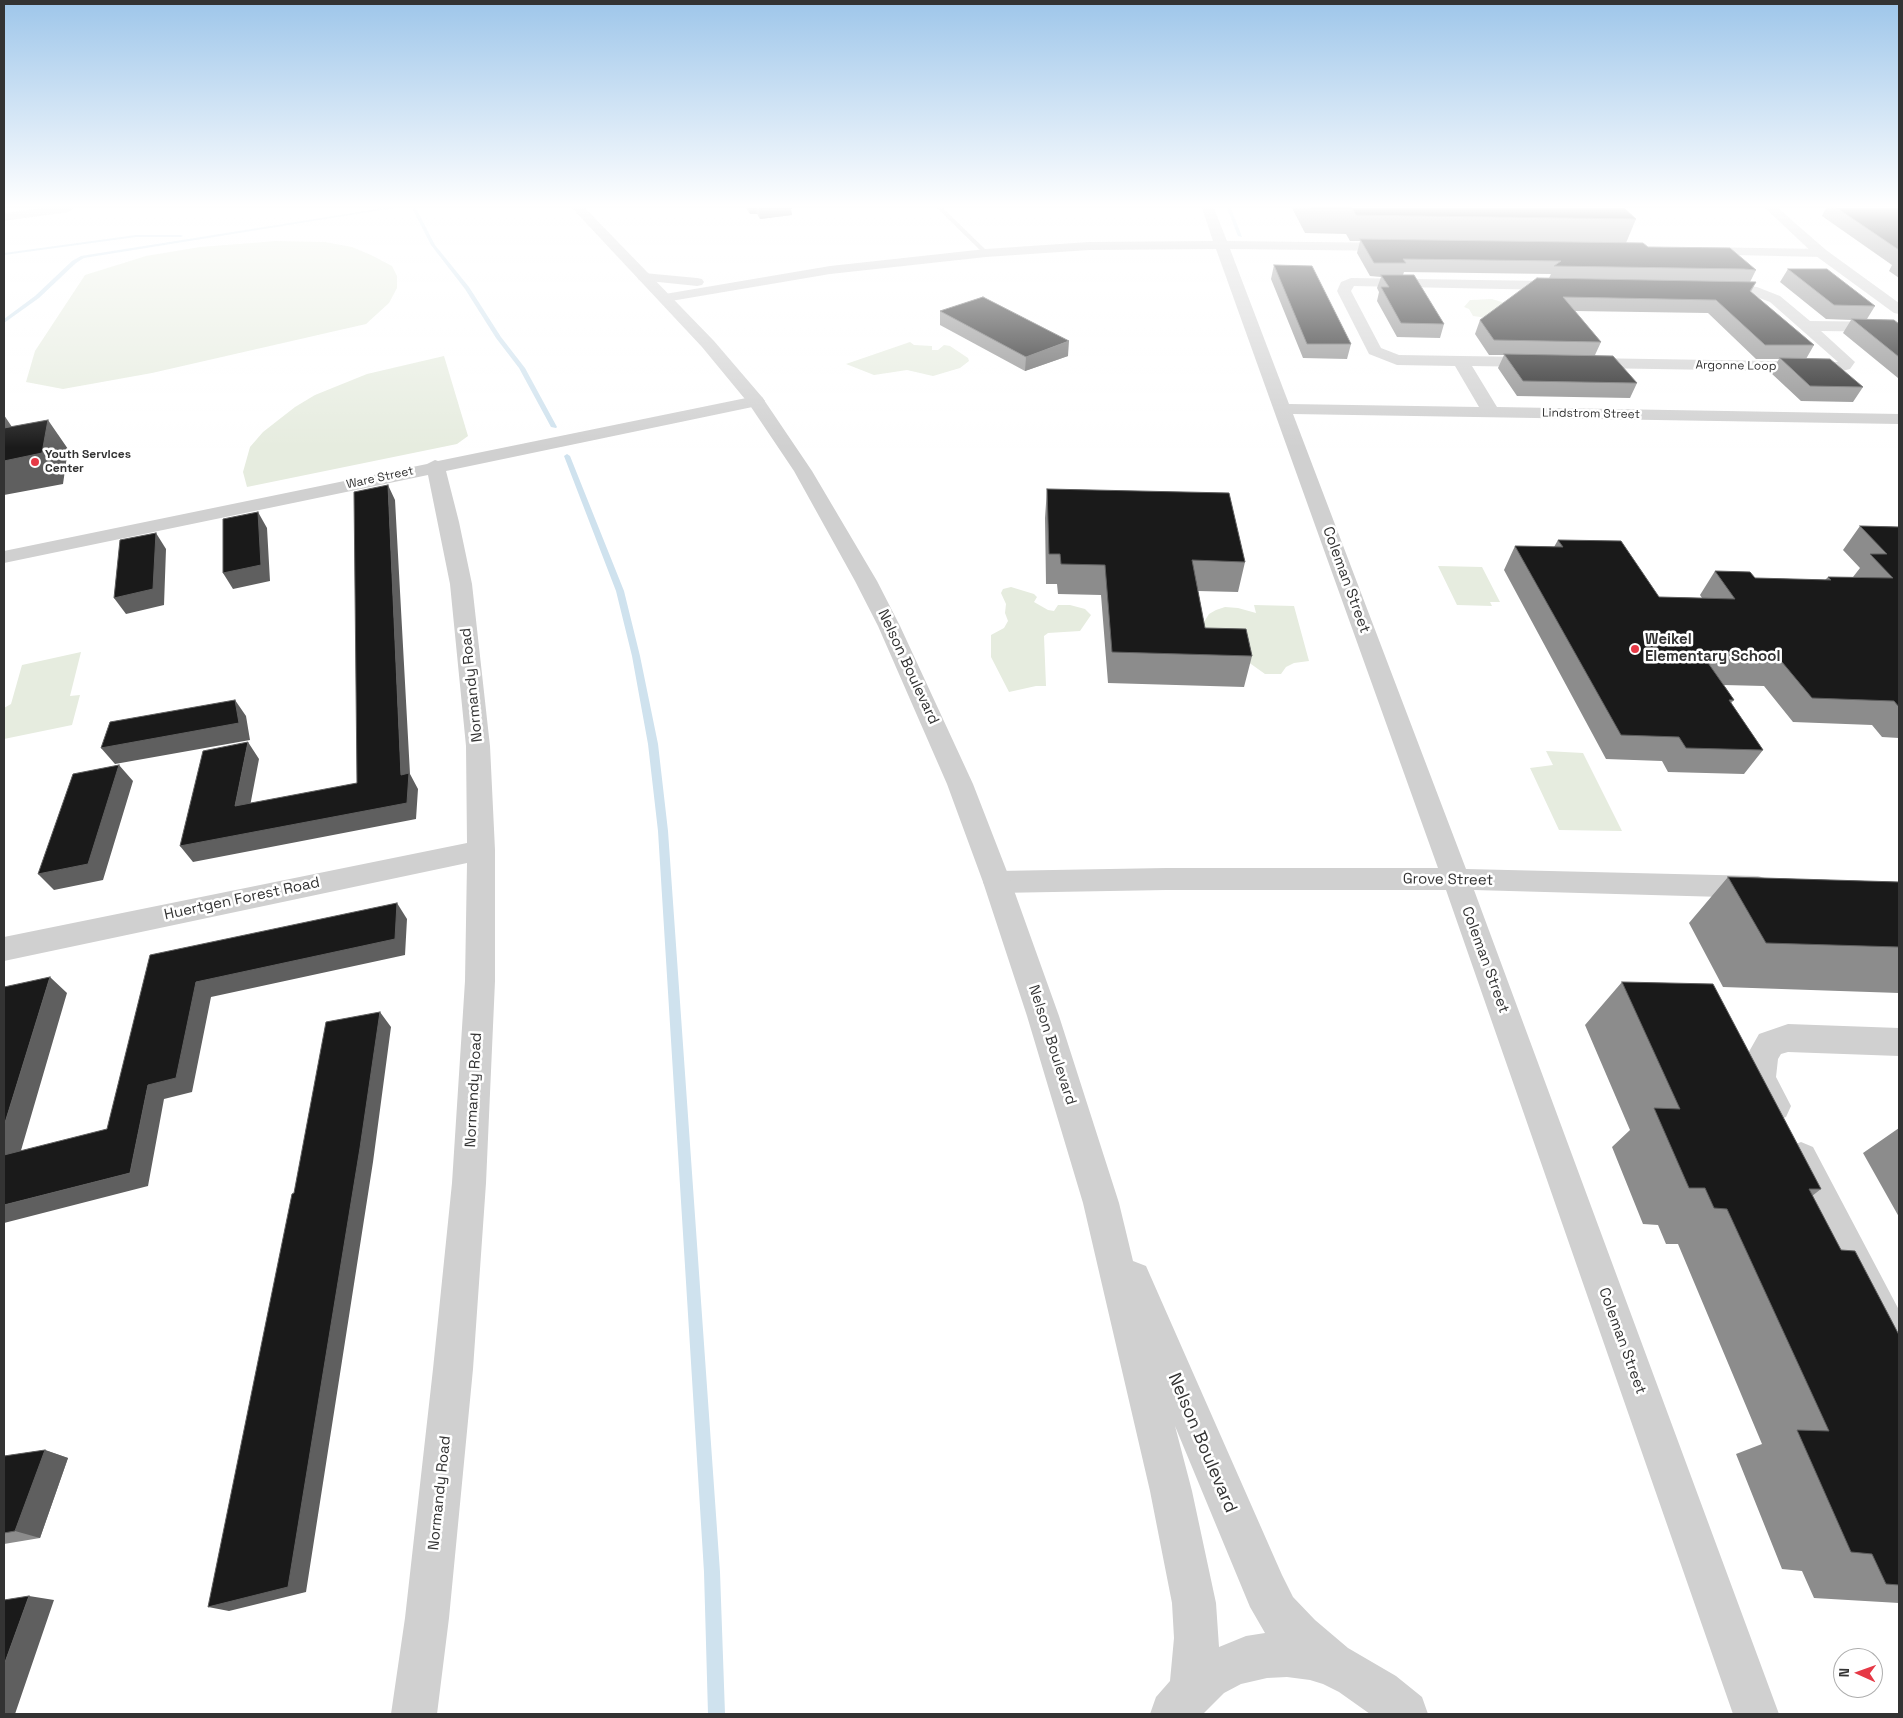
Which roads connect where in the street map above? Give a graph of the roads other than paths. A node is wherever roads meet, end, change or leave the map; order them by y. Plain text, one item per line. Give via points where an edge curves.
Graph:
1 (655, 288) edge
2 (718, 288) edge
3 (1238, 288) edge
4 (1345, 288) edge
5 (1738, 288) edge
6 (1870, 288) edge
7 (665, 298) junction
8 (1899, 310) edge
9 (1807, 326) junction
10 (1899, 327) edge
11 (1461, 362) junction
12 (756, 401) junction
13 (1283, 409) junction
14 (1491, 412) junction
15 (1899, 419) edge
16 (436, 466) junction
17 (4, 557) edge
18 (481, 850) junction
19 (1456, 879) junction
20 (998, 882) junction
21 (1781, 888) edge
22 (4, 949) edge
23 (1899, 1042) edge
24 (1102, 1203) junction
25 (1899, 1349) edge
26 (1332, 1664) junction
27 (1182, 1703) edge
28 (414, 1714) edge
29 (1405, 1714) edge
30 (1756, 1714) edge

1 - 7 street, Nelson Boulevard
2 - 7 street
3 - 13 street, Coleman Street
4 - 11 street, Argonne Loop via 1379,354 1404,361
5 - 9 street, Argonne Loop via 1769,295
6 - 8 street
7 - 12 street, Nelson Boulevard
9 - 10 street
9 - 11 street, Argonne Loop via 1846,360 1844,366
11 - 14 street
12 - 16 street, Ware Street
12 - 20 street, Nelson Boulevard via 803,471 889,626 960,784
13 - 14 street, Lindstrom Street
13 - 19 street, Coleman Street
14 - 15 street, Lindstrom Street
16 - 17 street, Ware Street
16 - 18 street, Normandy Road via 462,584 478,746
18 - 22 street, Huertgen Forest Road
18 - 28 street, Normandy Road via 480,981 469,1184 429,1599
19 - 20 street, Grove Street
19 - 21 street, Grove Street
19 - 30 street, Coleman Street
20 - 24 street, Nelson Boulevard
23 - 25 street via 1788,1038 1770,1044 1762,1057 1760,1078
24 - 26 street, Nelson Boulevard via 1266,1591 1277,1613
24 - 27 street, Nelson Boulevard via 1193,1593 1196,1662
26 - 27 street, Nelson Boulevard via 1287,1654 1246,1659 1208,1677
26 - 29 street, Nelson Boulevard via 1380,1692

